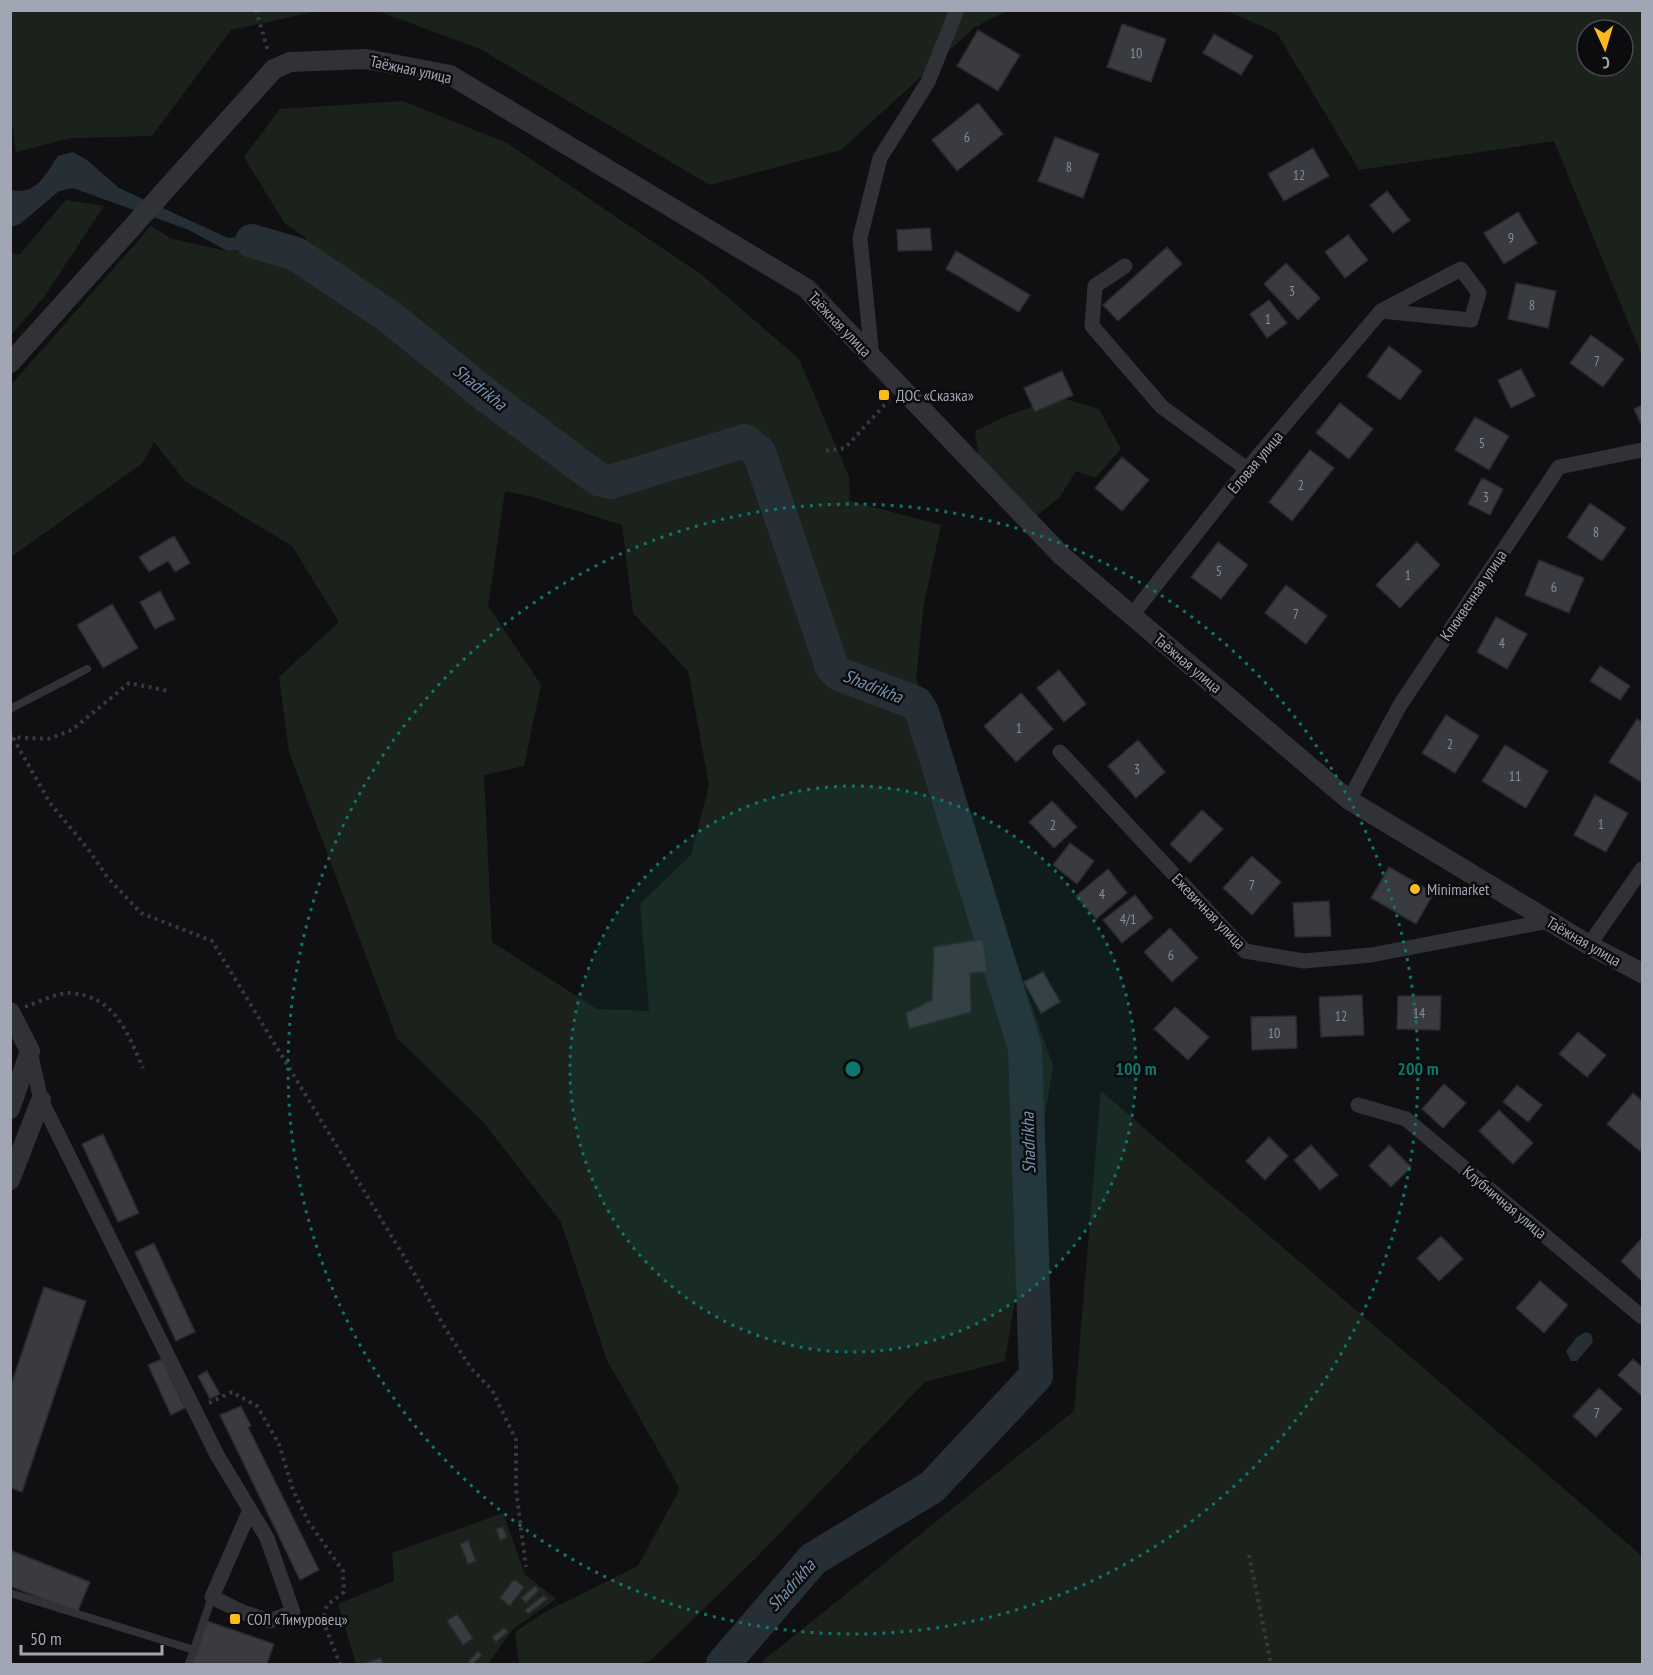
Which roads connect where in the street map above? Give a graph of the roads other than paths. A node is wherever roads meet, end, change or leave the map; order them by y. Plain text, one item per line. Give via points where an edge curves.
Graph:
1 (957, 10) edge
2 (1125, 266) dead end
3 (1381, 311) junction
4 (872, 357) junction
5 (10, 363) edge
6 (1642, 450) edge
7 (1248, 469) junction
8 (1132, 615) junction
9 (87, 669) dead end
10 (10, 709) edge
11 (1060, 752) dead end
12 (1349, 800) junction
13 (1642, 868) edge
14 (1549, 921) junction
15 (1589, 945) junction
16 (1642, 974) edge
17 (11, 1013) edge
18 (30, 1051) junction
19 (41, 1100) junction
20 (1358, 1105) dead end
21 (10, 1109) edge
22 (10, 1180) edge
23 (1642, 1317) edge
24 (250, 1510) junction
25 (10, 1593) edge
26 (212, 1597) junction
27 (194, 1650) junction
28 (189, 1665) edge

1 - 4 street via 928,82 880,158 860,238
2 - 7 street via 1095,286 1092,326 1162,407
3 - 3 street, Еловая улица via 1471,320 1479,293 1461,269
3 - 7 street, Еловая улица
4 - 5 street, Таёжная улица via 806,288 450,75 366,59 290,62 274,69
4 - 8 street, Таёжная улица via 1062,556
6 - 12 street, Клюквенная улица via 1559,467 1400,705
7 - 8 street, Еловая улица
8 - 12 street, Таёжная улица
9 - 10 lane
11 - 14 street, Ежевичная улица via 1245,951 1304,961 1371,955
12 - 14 street, Таёжная улица
13 - 15 street
14 - 15 street, Таёжная улица
15 - 16 street, Таёжная улица
17 - 18 street
18 - 19 street
18 - 21 street
19 - 22 street
19 - 24 street via 217,1455
20 - 23 street, Клубничная улица via 1406,1119
24 - 26 street
24 - 26 street via 267,1538 293,1612 270,1621
25 - 27 lane
26 - 27 lane
27 - 28 lane

